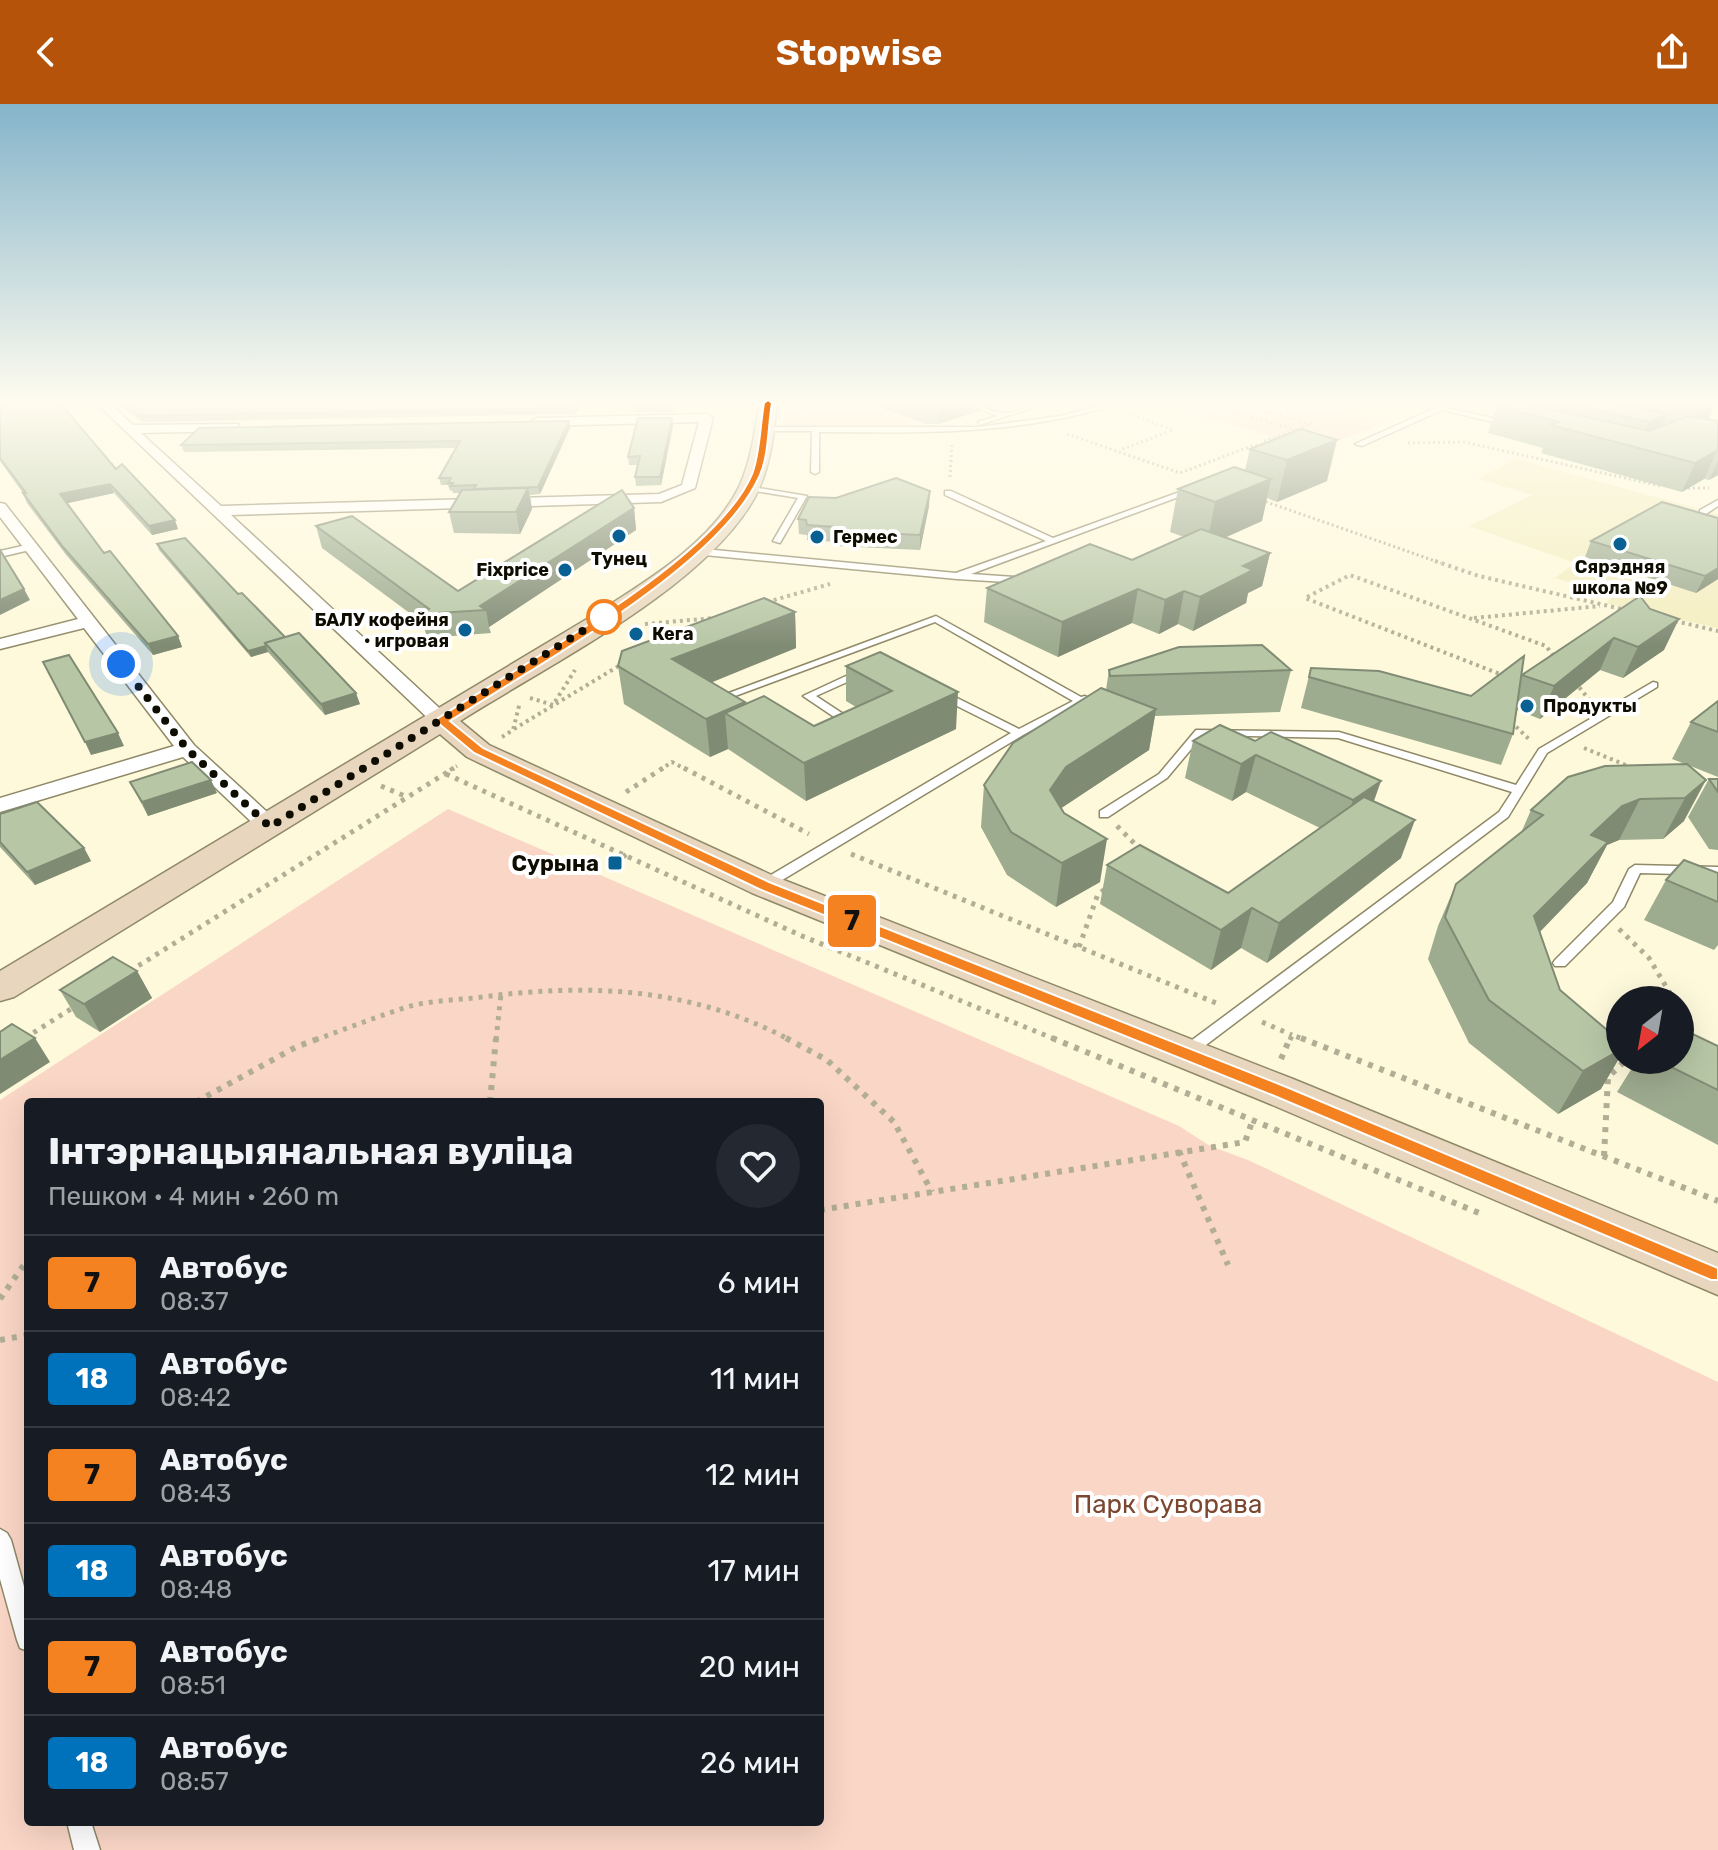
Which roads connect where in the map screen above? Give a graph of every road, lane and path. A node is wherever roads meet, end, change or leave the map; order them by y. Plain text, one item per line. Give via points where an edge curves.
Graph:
1 (191, 484) edge
2 (689, 484) edge
3 (751, 484) edge
4 (1658, 484) edge
5 (1195, 486) edge
6 (1669, 487) edge
7 (749, 488) junction
8 (1683, 488) edge
9 (1717, 488) edge
10 (948, 493) dead end
11 (1253, 498) edge
12 (1718, 502) edge
13 (0, 507) edge
14 (219, 511) junction
15 (1703, 512) edge
16 (777, 541) dead end
17 (1053, 541) junction
18 (31, 547) junction
19 (694, 551) junction
20 (0, 554) edge
21 (957, 576) junction
22 (1031, 581) edge
23 (840, 582) dead end
24 (763, 603) edge
25 (1608, 606) junction
26 (1635, 612) edge
27 (1469, 618) junction
28 (1663, 618) edge
29 (87, 622) junction
30 (645, 624) dead end
31 (704, 624) edge
32 (1718, 631) edge
33 (0, 644) edge
34 (632, 658) edge
35 (577, 668) dead end
36 (1565, 669) edge
37 (867, 670) edge
38 (1574, 680) edge
39 (923, 684) edge
40 (1503, 684) edge
41 (1653, 685) dead end
42 (1095, 694) edge
43 (521, 695) dead end
44 (723, 697) edge
45 (1081, 701) junction
46 (553, 705) junction
47 (1602, 715) junction
48 (1503, 716) edge
49 (442, 721) junction
50 (513, 730) dead end
51 (843, 733) edge
52 (1019, 733) junction
53 (1563, 739) junction
54 (187, 749) junction
55 (1543, 751) junction
56 (1641, 771) edge
57 (1519, 790) junction
58 (0, 805) edge
59 (1104, 814) joint
60 (583, 819) junction
61 (270, 827) junction
62 (831, 845) junction
63 (1148, 857) edge
64 (1718, 871) edge
65 (764, 885) junction
66 (1111, 885) edge
67 (1606, 916) junction
68 (1079, 947) junction
69 (1560, 963) dead end
70 (118, 979) edge
71 (1666, 986) edge
72 (0, 988) edge
73 (501, 994) junction
74 (79, 1004) edge
75 (1238, 1012) junction
76 (1292, 1035) junction
77 (13, 1045) edge
78 (1184, 1053) junction
79 (1611, 1074) edge
80 (203, 1098) edge
81 (490, 1098) edge
82 (1260, 1103) junction
83 (1179, 1151) junction
84 (1604, 1156) junction
85 (932, 1192) junction
86 (1718, 1201) edge
87 (824, 1209) edge
88 (1485, 1216) dead end
89 (24, 1265) edge
90 (1228, 1265) dead end
91 (1718, 1274) edge
92 (0, 1299) edge
93 (24, 1336) edge
94 (0, 1340) edge
95 (0, 1540) edge
96 (24, 1626) edge
97 (80, 1826) edge
98 (87, 1850) edge

1 - 14 street
2 - 14 street via 661,498
3 - 7 main road
4 - 6 path
5 - 17 lane
7 - 16 lane via 803,496
7 - 19 main road via 735,511
8 - 9 path
10 - 17 lane
11 - 25 path via 1479,576
12 - 15 lane
13 - 18 street
14 - 49 street
17 - 21 lane
18 - 20 lane
18 - 29 street
19 - 21 lane
19 - 49 main road via 637,595
21 - 22 lane
23 - 24 path
25 - 26 path
25 - 27 path
27 - 36 path via 1546,646
27 - 40 path via 1350,575 1305,598 1510,678
28 - 32 path
29 - 33 street
29 - 54 street
30 - 31 path via 721,617
34 - 46 path
35 - 46 path
37 - 51 lane via 808,696 856,727
38 - 47 path
39 - 52 lane
41 - 47 lane
42 - 45 lane
43 - 46 path
44 - 45 lane via 936,619
45 - 52 lane
46 - 50 path
47 - 53 lane
48 - 55 path
49 - 60 main road via 478,751
49 - 61 main road
52 - 62 lane
53 - 55 lane
53 - 56 path
54 - 58 street
54 - 61 street
55 - 57 lane
57 - 59 lane via 1339,735 1200,732 1163,776
57 - 75 lane via 1504,814
59 - 63 path
60 - 62 path via 672,762
60 - 65 main road
60 - 70 path via 446,774
60 - 82 path via 802,936
61 - 72 main road
62 - 65 lane
62 - 68 path
64 - 67 lane via 1635,869 1619,904
65 - 78 main road
66 - 68 path via 1098,894
67 - 69 lane
67 - 71 path via 1649,958
68 - 75 path
73 - 80 path via 395,1011 296,1047
73 - 81 path
73 - 85 path via 593,988 673,996 759,1024 827,1060 894,1122
74 - 77 path
75 - 76 path
75 - 78 lane
76 - 82 path
76 - 84 path
78 - 82 main road
79 - 84 path
82 - 83 path via 1245,1142
82 - 88 path
82 - 91 main road
83 - 85 path
83 - 90 path
84 - 86 path
85 - 87 path
89 - 92 path
93 - 94 path
95 - 96 lane
97 - 98 lane

